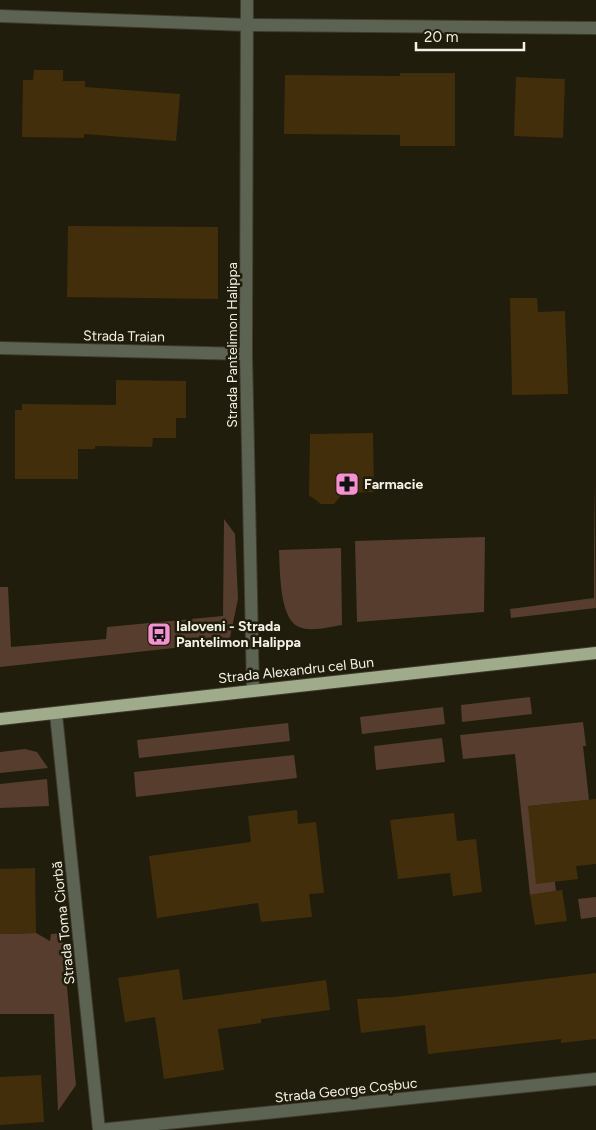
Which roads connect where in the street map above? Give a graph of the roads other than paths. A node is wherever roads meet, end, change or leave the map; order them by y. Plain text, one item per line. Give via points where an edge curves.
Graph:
1 (247, 0) edge
2 (0, 16) edge
3 (248, 25) junction
4 (596, 28) edge
5 (0, 348) edge
6 (246, 354) junction
7 (596, 653) edge
8 (254, 691) junction
9 (56, 714) junction
10 (0, 719) edge
11 (596, 1079) edge
12 (99, 1130) edge

1 - 3 street, Strada Pantelimon Halippa
2 - 3 street
3 - 4 street
3 - 6 street, Strada Pantelimon Halippa
5 - 6 street, Strada Traian
6 - 8 street, Strada Pantelimon Halippa
7 - 8 main road, Strada Alexandru cel Bun
8 - 9 main road, Strada Alexandru cel Bun
9 - 10 main road, Strada Alexandru cel Bun
9 - 12 street, Strada Toma Ciorbă
11 - 12 street, Strada George Coșbuc

